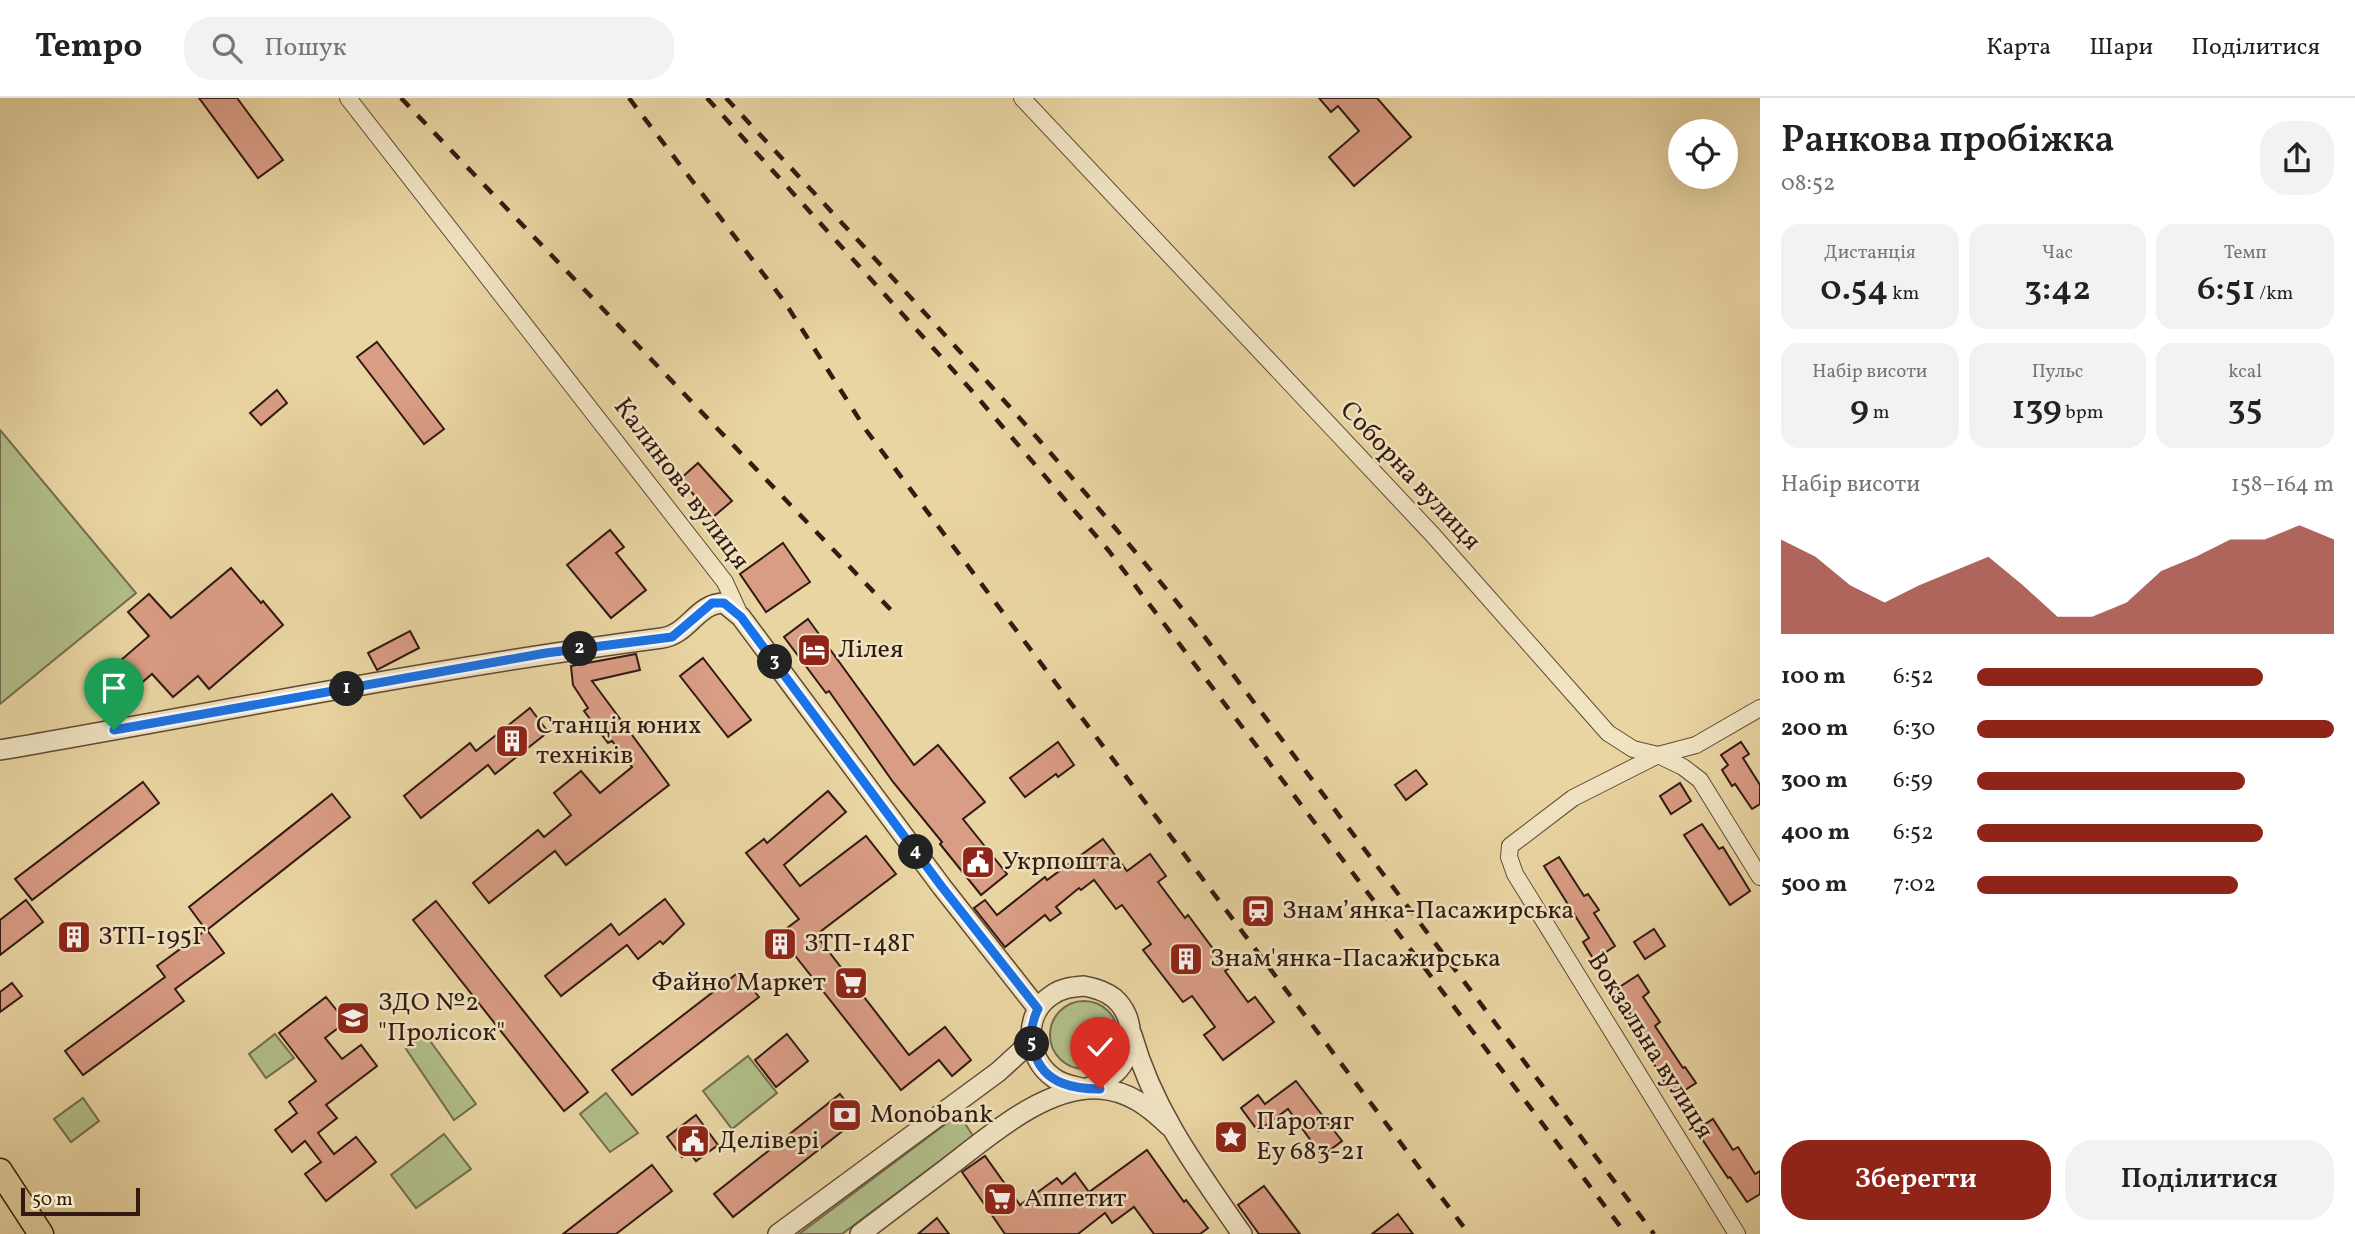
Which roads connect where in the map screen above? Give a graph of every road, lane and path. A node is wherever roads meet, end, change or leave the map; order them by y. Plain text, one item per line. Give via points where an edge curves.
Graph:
1 (348, 98) edge
2 (1022, 98) edge
3 (741, 617) junction
4 (1760, 708) edge
5 (0, 750) edge
6 (1658, 755) junction
7 (1760, 877) edge
8 (1038, 1009) junction
9 (1131, 1031) junction
10 (1031, 1038) junction
11 (1085, 1089) junction
12 (1169, 1126) junction
13 (0, 1171) edge
14 (41, 1234) edge
15 (778, 1234) edge
16 (860, 1234) edge
17 (1242, 1234) edge
18 (1737, 1234) edge

1 - 3 street, Калинова вулиця via 725,582
2 - 6 street, Соборна вулиця via 1432,534 1608,733 1633,749
3 - 5 street via 724,603 712,603 672,637 546,653
3 - 8 street, Калинова вулиця
4 - 6 street via 1696,745
6 - 7 street, Соборна вулиця via 1700,780
6 - 18 street, Вокзальна вулиця via 1573,798 1510,846 1508,858
8 - 9 street via 1066,988 1101,990 1116,999
8 - 10 street
9 - 11 street via 1125,1060 1116,1073
9 - 12 street
10 - 11 street via 1037,1060 1052,1077
10 - 15 street via 998,1072
11 - 12 street via 1130,1097
11 - 16 street via 1040,1104 1012,1120
12 - 17 street
13 - 14 main road

